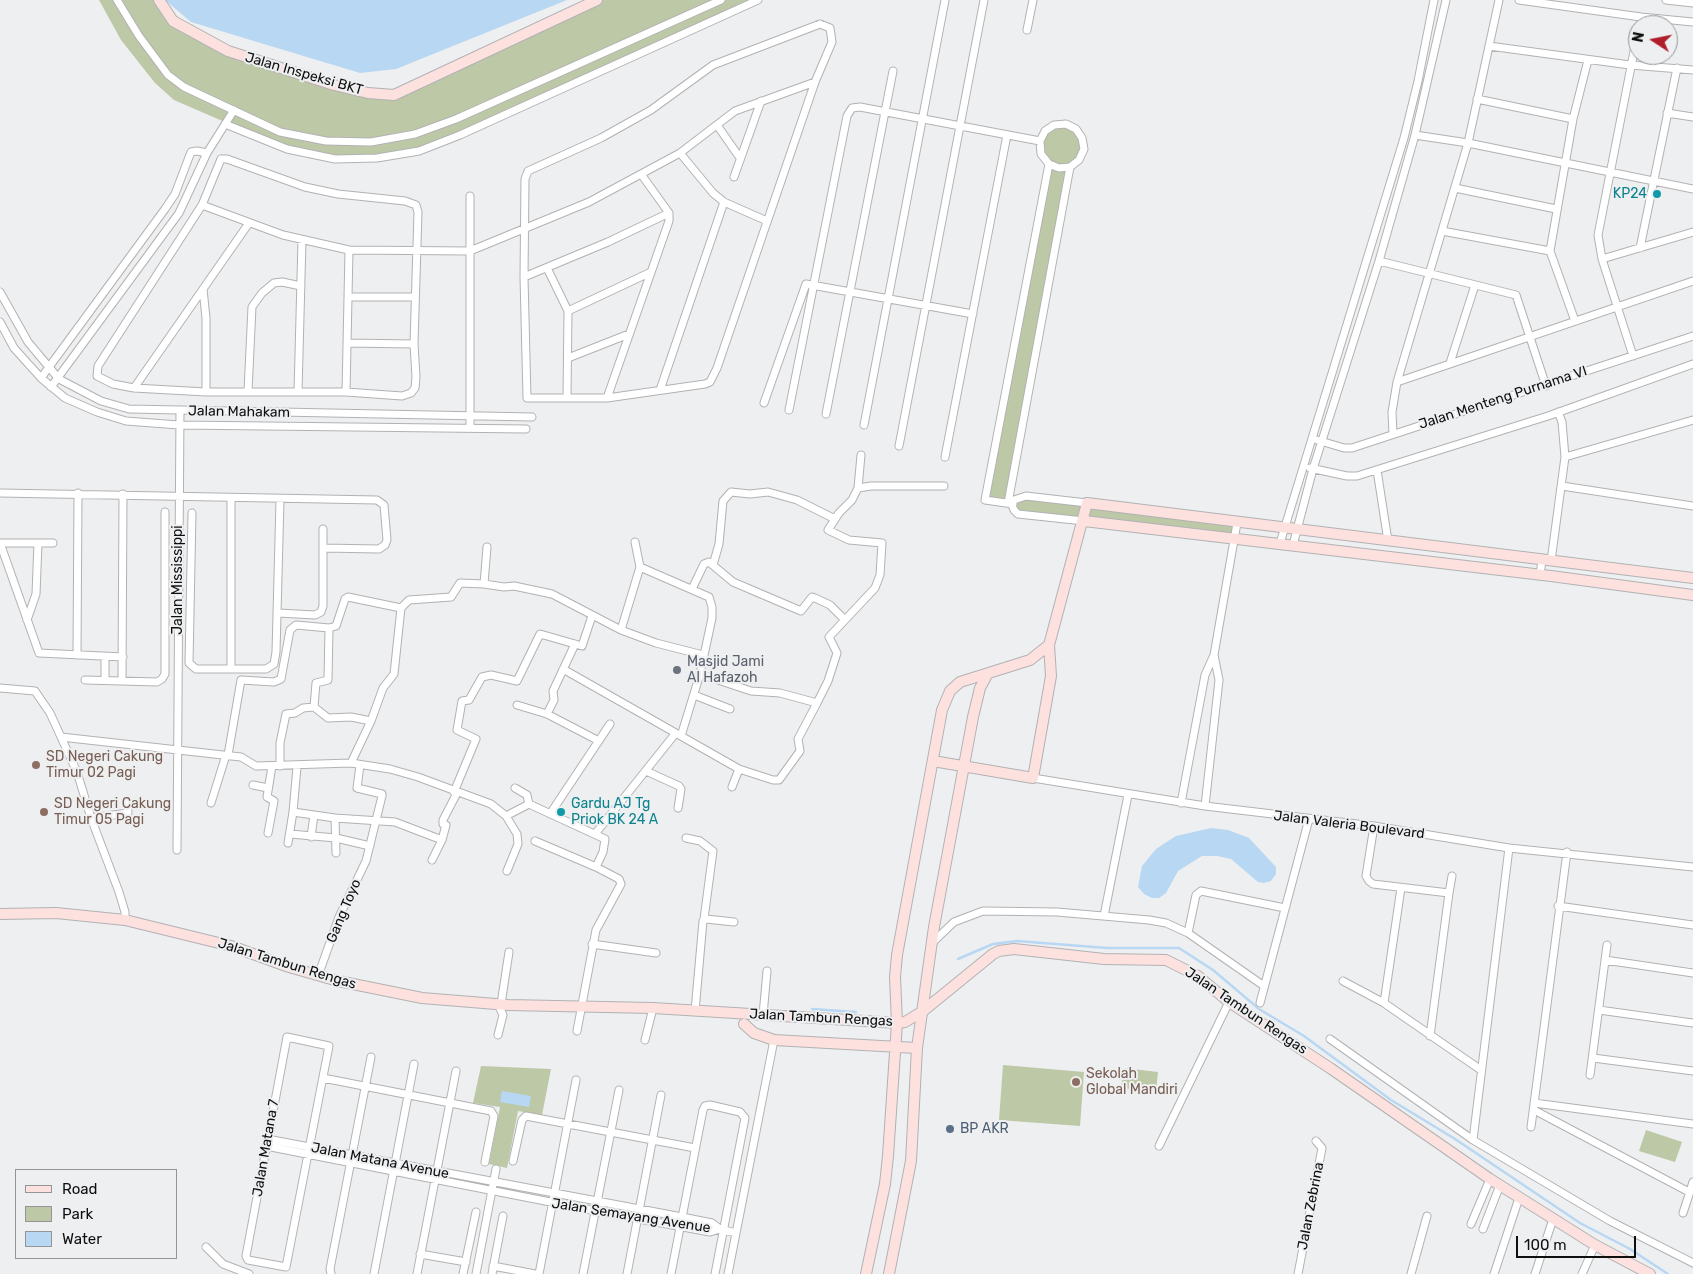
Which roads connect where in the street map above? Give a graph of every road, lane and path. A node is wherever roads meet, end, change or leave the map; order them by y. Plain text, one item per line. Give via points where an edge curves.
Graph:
1 (117, 0) edge
2 (160, 0) edge
3 (597, 0) edge
4 (721, 0) edge
5 (758, 0) edge
6 (946, 0) edge
7 (984, 0) edge
8 (1033, 0) edge
9 (1434, 0) edge
10 (1446, 0) edge
11 (1499, 0) edge
12 (1519, 0) edge
13 (1666, 0) edge
14 (1693, 3) edge
15 (1628, 19) edge
16 (1678, 22) edge
17 (1693, 22) edge
18 (1027, 30) dead end
19 (1489, 46) junction
20 (1588, 60) junction
21 (1628, 65) edge
22 (1630, 65) joint
23 (1677, 68) junction
24 (1693, 70) edge
25 (893, 71) dead end
26 (815, 82) junction
27 (1477, 99) junction
28 (761, 102) junction
29 (234, 110) junction
30 (885, 112) junction
31 (1667, 113) junction
32 (1693, 117) edge
33 (923, 119) junction
34 (1573, 119) junction
35 (225, 124) junction
36 (717, 125) junction
37 (960, 126) junction
38 (1007, 135) junction
39 (1415, 135) junction
40 (1040, 141) junction
41 (1468, 143) junction
42 (207, 153) junction
43 (680, 153) junction
44 (740, 158) junction
45 (1564, 163) junction
46 (1049, 164) junction
47 (1070, 167) junction
48 (1609, 172) junction
49 (641, 174) junction
50 (734, 176) dead end
51 (1654, 182) junction
52 (1455, 188) junction
53 (1693, 189) edge
54 (470, 196) dead end
55 (724, 202) junction
56 (202, 205) junction
57 (1556, 209) junction
58 (668, 213) junction
59 (767, 221) junction
60 (249, 223) junction
61 (524, 228) junction
62 (1442, 231) junction
63 (1693, 232) edge
64 (302, 240) junction
65 (1640, 248) junction
66 (349, 250) junction
67 (415, 250) junction
68 (470, 251) junction
69 (1550, 251) junction
70 (1602, 259) junction
71 (1378, 261) junction
72 (547, 268) junction
73 (651, 272) junction
74 (1429, 275) junction
75 (524, 277) junction
76 (1693, 281) edge
77 (1475, 285) junction
78 (301, 286) junction
79 (814, 286) junction
80 (203, 289) junction
81 (0, 292) edge
82 (850, 292) junction
83 (348, 297) junction
84 (415, 298) junction
85 (888, 299) junction
86 (1617, 305) junction
87 (926, 306) junction
88 (568, 311) junction
89 (973, 314) junction
90 (1575, 321) junction
91 (0, 322) edge
92 (630, 334) junction
93 (1531, 336) junction
94 (1693, 336) edge
95 (347, 343) junction
96 (414, 344) junction
97 (1633, 356) junction
98 (568, 358) junction
99 (1450, 363) junction
100 (1693, 364) edge
101 (48, 369) junction
102 (40, 378) junction
103 (59, 379) junction
104 (1397, 382) junction
105 (1546, 386) junction
106 (51, 387) junction
107 (134, 388) junction
108 (660, 390) junction
109 (248, 391) junction
110 (206, 392) junction
111 (298, 392) junction
112 (346, 392) junction
113 (568, 397) junction
114 (607, 398) junction
115 (764, 403) dead end
116 (180, 410) junction
117 (789, 410) dead end
118 (1558, 412) junction
119 (826, 414) dead end
120 (470, 416) junction
121 (532, 417) dead end
122 (1693, 420) edge
123 (179, 425) junction
124 (864, 425) dead end
125 (470, 428) junction
126 (526, 429) dead end
127 (1393, 434) junction
128 (1313, 438) junction
129 (1322, 442) junction
130 (899, 446) dead end
131 (861, 455) dead end
132 (945, 456) dead end
133 (1565, 457) junction
134 (1305, 466) junction
135 (1313, 469) junction
136 (1377, 470) junction
137 (944, 486) dead end
138 (1562, 486) junction
139 (858, 488) junction
140 (0, 493) edge
141 (78, 493) junction
142 (123, 494) junction
143 (178, 496) junction
144 (231, 498) junction
145 (280, 500) junction
146 (1011, 504) junction
147 (1087, 504) junction
148 (1693, 506) edge
149 (165, 512) dead end
150 (192, 512) dead end
151 (835, 519) junction
152 (1084, 521) junction
153 (1237, 522) junction
154 (1285, 528) junction
155 (323, 529) dead end
156 (1297, 530) junction
157 (1235, 538) junction
158 (1388, 541) junction
159 (635, 542) dead end
160 (0, 543) edge
161 (38, 543) junction
162 (53, 543) dead end
163 (1280, 543) junction
164 (1293, 545) junction
165 (486, 547) dead end
166 (323, 548) junction
167 (1546, 560) junction
168 (713, 565) junction
169 (640, 567) junction
170 (1540, 574) junction
171 (1693, 578) edge
172 (484, 584) junction
173 (692, 589) junction
174 (1693, 595) edge
175 (401, 608) junction
176 (278, 613) junction
177 (592, 616) junction
178 (844, 619) junction
179 (28, 620) junction
180 (329, 628) junction
181 (621, 630) junction
182 (575, 644) junction
183 (1050, 645) junction
184 (77, 655) junction
185 (703, 655) junction
186 (1214, 655) junction
187 (123, 657) junction
188 (105, 658) junction
189 (231, 669) junction
190 (564, 669) junction
191 (700, 674) junction
192 (987, 675) junction
193 (85, 680) dead end
194 (105, 680) junction
195 (122, 681) junction
196 (0, 688) edge
197 (694, 695) junction
198 (817, 703) junction
199 (517, 705) dead end
200 (314, 707) junction
201 (730, 709) dead end
202 (547, 714) junction
203 (372, 721) junction
204 (610, 724) dead end
205 (678, 735) junction
206 (61, 737) junction
207 (599, 741) junction
208 (178, 749) junction
209 (227, 755) junction
210 (933, 761) junction
211 (351, 763) junction
212 (360, 765) junction
213 (276, 766) junction
214 (965, 766) junction
215 (297, 767) junction
216 (739, 769) junction
217 (646, 771) junction
218 (1033, 778) junction
219 (253, 785) dead end
220 (732, 787) dead end
221 (268, 788) junction
222 (515, 788) dead end
223 (456, 792) junction
224 (1128, 795) junction
225 (127, 800) dead end
226 (211, 803) dead end
227 (1181, 803) junction
228 (529, 804) junction
229 (1205, 806) junction
230 (678, 808) dead end
231 (293, 812) junction
232 (550, 814) junction
233 (314, 815) junction
234 (506, 816) junction
235 (91, 818) junction
236 (335, 818) junction
237 (1309, 819) junction
238 (377, 820) junction
239 (1374, 826) junction
240 (268, 833) dead end
241 (290, 834) junction
242 (595, 834) junction
243 (311, 837) junction
244 (336, 838) junction
245 (686, 838) dead end
246 (442, 840) junction
247 (535, 841) dead end
248 (288, 843) dead end
249 (370, 846) junction
250 (1508, 848) junction
251 (177, 850) dead end
252 (1567, 852) junction
253 (336, 853) dead end
254 (432, 860) dead end
255 (596, 867) junction
256 (1693, 867) edge
257 (507, 871) dead end
258 (1452, 876) dead end
259 (1401, 888) junction
260 (1449, 893) junction
261 (1558, 906) junction
262 (1285, 908) junction
263 (0, 914) edge
264 (125, 916) junction
265 (1104, 916) junction
266 (704, 919) junction
267 (734, 922) dead end
268 (1693, 925) edge
269 (1188, 933) junction
270 (592, 944) junction
271 (932, 944) junction
272 (1607, 945) dead end
273 (508, 952) dead end
274 (656, 953) dead end
275 (1605, 960) junction
276 (320, 970) junction
277 (767, 971) dead end
278 (1693, 973) edge
279 (1344, 981) dead end
280 (1264, 986) junction
281 (501, 1001) junction
282 (1229, 1002) junction
283 (582, 1003) junction
284 (1260, 1003) dead end
285 (1384, 1003) junction
286 (653, 1008) junction
287 (695, 1008) junction
288 (1598, 1010) junction
289 (923, 1011) junction
290 (763, 1015) junction
291 (897, 1023) junction
292 (1693, 1023) edge
293 (744, 1024) dead end
294 (578, 1031) dead end
295 (498, 1035) dead end
296 (1430, 1036) junction
297 (1330, 1039) dead end
298 (645, 1040) dead end
299 (774, 1040) junction
300 (896, 1047) junction
301 (917, 1048) junction
302 (371, 1056) dead end
303 (1593, 1058) junction
304 (414, 1064) dead end
305 (1482, 1070) junction
306 (456, 1071) dead end
307 (1693, 1071) edge
308 (1590, 1075) dead end
309 (323, 1078) junction
310 (576, 1080) dead end
311 (365, 1086) junction
312 (619, 1090) dead end
313 (408, 1094) junction
314 (661, 1095) dead end
315 (450, 1102) junction
316 (1534, 1107) junction
317 (568, 1123) junction
318 (1693, 1124) edge
319 (1531, 1127) dead end
320 (611, 1132) junction
321 (653, 1140) junction
322 (1473, 1140) junction
323 (1316, 1142) dead end
324 (267, 1143) junction
325 (1159, 1146) dead end
326 (695, 1148) junction
327 (309, 1151) junction
328 (351, 1159) junction
329 (513, 1161) dead end
330 (485, 1162) dead end
331 (394, 1168) junction
332 (496, 1169) dead end
333 (435, 1176) junction
334 (1490, 1180) junction
335 (1693, 1182) edge
336 (1500, 1185) junction
337 (493, 1187) junction
338 (1689, 1192) junction
339 (555, 1194) junction
340 (1520, 1198) junction
341 (597, 1202) junction
342 (554, 1203) junction
343 (640, 1209) junction
344 (596, 1211) junction
345 (476, 1212) dead end
346 (1683, 1213) dead end
347 (503, 1216) dead end
348 (1427, 1216) dead end
349 (682, 1217) junction
350 (638, 1219) junction
351 (1553, 1219) junction
352 (1471, 1224) dead end
353 (680, 1226) junction
354 (1483, 1229) dead end
355 (722, 1230) junction
356 (736, 1233) junction
357 (1595, 1245) junction
358 (206, 1246) dead end
359 (420, 1254) junction
360 (466, 1262) junction
361 (1693, 1263) edge
362 (493, 1266) junction
363 (249, 1274) edge
364 (330, 1274) edge
365 (374, 1274) edge
366 (417, 1274) edge
367 (463, 1274) edge
368 (476, 1274) edge
369 (492, 1274) edge
370 (537, 1274) edge
371 (583, 1274) edge
372 (627, 1274) edge
373 (670, 1274) edge
374 (715, 1274) edge
375 (728, 1274) edge
376 (866, 1274) edge
377 (889, 1274) edge
378 (1298, 1274) edge
379 (1411, 1274) edge
380 (1494, 1274) edge
381 (1535, 1274) edge
382 (1582, 1274) edge
383 (1650, 1274) edge

1 - 29 street via 168,75 184,87
2 - 3 street, Jalan Inspeksi BKT via 173,21 228,51 334,85 368,94 394,95
4 - 29 street via 456,119 415,134 371,142 326,141 280,132
5 - 35 street via 419,151 377,158 335,159 286,149
6 - 33 street
7 - 37 street
8 - 18 street
9 - 128 street via 1404,138
10 - 39 street
11 - 19 street
12 - 15 street
13 - 14 street
16 - 17 street
19 - 20 street
19 - 27 street
20 - 21 street
20 - 34 street
22 - 23 street
22 - 48 street
23 - 24 street
23 - 31 street
25 - 30 street
26 - 28 street
26 - 59 street
26 - 61 street via 832,42 830,28 820,24 712,65 651,110 601,138 528,171
27 - 34 street
27 - 41 street
28 - 36 street via 735,111
28 - 44 street
29 - 35 street
30 - 33 street
30 - 79 street via 860,107 852,108 847,116
30 - 82 street
31 - 32 street
31 - 51 street
33 - 37 street
33 - 85 street
34 - 45 street
35 - 42 street
36 - 43 street
36 - 44 street
37 - 38 street
37 - 87 street
38 - 40 street
38 - 89 street
39 - 41 street
39 - 71 street
40 - 46 street via 1041,154
40 - 47 street via 1045,131 1054,125 1066,124 1076,129 1084,149 1079,160
41 - 45 street
41 - 52 street
42 - 101 street via 192,152 165,209
42 - 103 street via 179,213
43 - 49 street
43 - 55 street
44 - 50 street
45 - 48 street
45 - 57 street
46 - 47 street via 1059,168
46 - 146 street via 985,500
47 - 146 street
48 - 51 street
48 - 70 street via 1598,235
49 - 58 street
49 - 61 street via 589,202
51 - 53 street
51 - 65 street
52 - 57 street
52 - 62 street
54 - 68 street
55 - 59 street
55 - 108 street
56 - 60 street
56 - 67 street via 217,164 221,159 227,159 305,187 414,204 418,212
56 - 107 street via 98,366 97,376 101,380
57 - 69 street
58 - 72 street
58 - 73 street via 666,233
59 - 108 street via 710,382
60 - 64 street
60 - 80 street
61 - 68 street
61 - 75 street
62 - 69 street
62 - 74 street
63 - 65 street
64 - 66 street
64 - 78 street
65 - 70 street
66 - 67 street
66 - 83 street
67 - 68 street
67 - 84 street
68 - 120 street
69 - 90 street
70 - 86 street
71 - 74 street
71 - 129 street
72 - 75 street
72 - 88 street
73 - 88 street
73 - 92 street
74 - 77 street
74 - 104 street
75 - 113 street via 526,397
76 - 86 street
77 - 93 street via 1516,295
77 - 99 street
78 - 109 street via 274,283 262,292 252,307
78 - 111 street
79 - 82 street
79 - 115 street via 806,284
79 - 117 street
80 - 107 street
80 - 110 street
81 - 101 street, Jalan Mahakam via 28,342
82 - 85 street
82 - 119 street
83 - 84 street
83 - 95 street
84 - 96 street
85 - 87 street
85 - 124 street
86 - 90 street
86 - 97 street
87 - 89 street
87 - 130 street
88 - 98 street
89 - 132 street
90 - 93 street
91 - 102 street, Jalan Mahakam via 14,348
92 - 98 street
92 - 114 street
93 - 99 street
93 - 105 street
94 - 97 street, Jalan Menteng Purnama VI
95 - 96 street
95 - 112 street
96 - 112 street via 416,383 408,395
97 - 105 street, Jalan Menteng Purnama VI
98 - 113 street
99 - 104 street
100 - 118 street, Jalan Menteng Purnama VI
101 - 102 street
101 - 103 street, Jalan Mahakam
102 - 106 street, Jalan Mahakam
103 - 106 street
103 - 116 street, Jalan Mahakam via 101,401 128,409
104 - 127 street via 1392,412
105 - 127 street, Jalan Menteng Purnama VI
106 - 123 street, Jalan Mahakam via 65,398 126,421
107 - 110 street
108 - 114 street
109 - 110 street
109 - 111 street
111 - 112 street
113 - 114 street
116 - 120 street, Jalan Mahakam
116 - 123 street, Jalan Mississippi
118 - 133 street
118 - 136 street, Jalan Menteng Purnama VI
120 - 121 street, Jalan Mahakam
120 - 125 street
122 - 133 street
123 - 125 street, Jalan Mahakam
123 - 143 street, Jalan Mississippi
125 - 126 street, Jalan Mahakam
127 - 129 street, Jalan Menteng Purnama VI via 1347,448
128 - 129 street, Jalan Menteng Purnama VI
128 - 134 street
129 - 135 street
131 - 139 street
133 - 138 street
134 - 135 street, Jalan Menteng Purnama VI
134 - 154 street
135 - 136 street, Jalan Menteng Purnama VI via 1347,476
135 - 156 street
136 - 158 street
137 - 139 street
138 - 148 street
138 - 167 street
139 - 151 street
140 - 141 street
141 - 142 street
141 - 184 street
142 - 143 street
142 - 187 street
143 - 144 street
143 - 208 street, Jalan Mississippi
144 - 145 street
144 - 189 street
145 - 166 street via 377,500 384,504 385,545 379,549
145 - 176 street
146 - 147 street via 1026,496
146 - 152 street via 1018,514
147 - 152 street
147 - 153 street
149 - 195 street via 165,674 157,682
150 - 189 street via 189,663 196,669
151 - 168 street via 797,500 768,492 731,492 723,501 719,544
151 - 178 street via 829,532 883,546 878,583
152 - 157 street
152 - 183 street
153 - 154 street
153 - 157 street
154 - 156 street
154 - 163 street
155 - 166 street
156 - 158 street
156 - 164 street
157 - 163 street
157 - 186 street
158 - 167 street
159 - 169 street
160 - 161 street
160 - 179 street
161 - 162 street
161 - 179 street via 36,594
163 - 164 street
164 - 170 street
165 - 172 street
166 - 176 street via 321,612 315,615
167 - 170 street
167 - 171 street
168 - 173 street via 709,562 704,564
168 - 178 street via 733,582 801,611 814,597
169 - 173 street
169 - 181 street
170 - 174 street
172 - 175 street via 461,583 451,597 409,600
172 - 177 street via 516,586 552,594
173 - 185 street via 709,597 712,607
175 - 180 street via 348,597 336,626
175 - 203 street via 396,667 383,688
176 - 189 street via 274,664 266,669
177 - 181 street
177 - 182 street via 583,645
178 - 198 street via 828,639 837,653
179 - 184 street via 39,653
180 - 200 street via 328,680 316,683
180 - 209 street via 292,626 281,679 274,682 241,680
181 - 185 street
182 - 190 street
182 - 223 street via 540,634 517,681 491,675 482,677 469,700 462,700 457,730 476,739
183 - 192 street via 1030,660
183 - 218 street via 1051,676
184 - 188 street
185 - 191 street
186 - 227 street via 1205,675
186 - 229 street via 1219,680
187 - 188 street
187 - 195 street
188 - 194 street
190 - 202 street via 553,691 554,700
190 - 205 street
191 - 197 street
191 - 198 street via 751,691 780,693
192 - 210 street via 960,682 950,691 942,710
192 - 214 street via 977,700
193 - 194 street
194 - 195 street
196 - 206 street via 35,692 50,712
197 - 201 street
197 - 205 street
198 - 216 street via 798,739 800,751 779,780
199 - 202 street
200 - 203 street via 328,718 351,717
200 - 213 street via 285,716
202 - 207 street
203 - 211 street
204 - 207 street
205 - 216 street
205 - 217 street
206 - 208 street
206 - 235 street via 77,772
207 - 232 street
208 - 209 street
208 - 251 street, Jalan Mississippi
209 - 213 street via 242,757 256,766
209 - 226 street
210 - 214 street
210 - 291 street via 897,955
211 - 212 street
211 - 215 street
212 - 223 street via 390,769
212 - 238 street, Gang Toyo via 356,788 382,795
213 - 215 street
213 - 221 street
214 - 218 street
214 - 271 street
215 - 231 street
216 - 220 street
217 - 230 street via 682,789
217 - 242 street
218 - 224 street, Jalan Valeria Boulevard
219 - 221 street
221 - 240 street via 267,798 274,801
222 - 228 street via 527,795
223 - 234 street via 491,804
223 - 246 street via 443,820 446,825
224 - 227 street, Jalan Valeria Boulevard
224 - 265 street
225 - 235 street via 128,813
227 - 229 street, Jalan Valeria Boulevard
228 - 232 street
228 - 234 street
229 - 237 street, Jalan Valeria Boulevard
231 - 233 street
231 - 241 street
232 - 242 street
233 - 236 street
233 - 243 street
234 - 257 street via 517,834 518,844
235 - 264 street
236 - 238 street
236 - 244 street
237 - 239 street, Jalan Valeria Boulevard
237 - 262 street
238 - 246 street via 410,826
238 - 249 street, Gang Toyo
239 - 250 street, Jalan Valeria Boulevard
239 - 259 street via 1366,876 1373,884
241 - 243 street
241 - 248 street
242 - 255 street via 605,838
243 - 244 street
244 - 249 street
244 - 253 street
245 - 266 street via 700,841 713,851
246 - 254 street
247 - 255 street
249 - 276 street, Gang Toyo
250 - 252 street, Jalan Valeria Boulevard
250 - 305 street
252 - 256 street, Jalan Valeria Boulevard
252 - 261 street
255 - 270 street via 621,882
258 - 260 street
259 - 260 street
259 - 285 street
260 - 296 street
261 - 268 street
261 - 316 street
262 - 269 street via 1201,891 1196,894
262 - 280 street
263 - 264 street, Jalan Tambun Rengas
264 - 276 street, Jalan Tambun Rengas
265 - 269 street via 1166,923
265 - 271 street via 983,911 954,922
266 - 267 street
266 - 287 street
269 - 280 street
270 - 274 street
270 - 283 street
271 - 289 street
272 - 275 street
273 - 281 street
275 - 278 street
275 - 288 street
276 - 281 street, Jalan Tambun Rengas via 380,991 422,998
277 - 290 street
279 - 285 street
280 - 284 street
281 - 283 street, Jalan Tambun Rengas
281 - 295 street via 503,1015
282 - 289 street, Jalan Tambun Rengas via 1198,976 1166,960 1082,958 1014,950 993,954
282 - 325 street
282 - 334 street, Jalan Tambun Rengas
283 - 286 street, Jalan Tambun Rengas
283 - 294 street
285 - 296 street
286 - 287 street, Jalan Tambun Rengas
286 - 298 street
287 - 290 street, Jalan Tambun Rengas
288 - 292 street
288 - 303 street
289 - 291 street, Jalan Tambun Rengas
289 - 301 street
290 - 291 street, Jalan Tambun Rengas
291 - 300 street
293 - 299 street, Jalan Tambun Rengas via 754,1033
296 - 305 street
297 - 322 street
299 - 300 street, Jalan Tambun Rengas
299 - 356 street
300 - 301 street, Jalan Tambun Rengas
300 - 376 street via 884,1184
301 - 377 street via 911,1161
302 - 311 street
303 - 307 street
303 - 308 street
304 - 313 street
305 - 322 street
306 - 315 street
309 - 311 street
309 - 324 street, Jalan Matana 7 via 329,1046 287,1037
309 - 327 street
310 - 317 street
311 - 313 street
311 - 328 street
312 - 320 street
313 - 315 street
313 - 331 street
314 - 321 street
315 - 330 street via 494,1112
315 - 333 street
316 - 318 street
316 - 319 street
316 - 338 street
317 - 320 street
317 - 329 street via 523,1117
317 - 339 street
320 - 321 street
320 - 341 street
321 - 326 street
321 - 343 street
322 - 361 street via 1610,1221
323 - 378 street, Jalan Zebrina via 1322,1148
324 - 327 street, Jalan Matana Avenue
324 - 327 street, Jalan Matana 7 via 246,1259 286,1267
326 - 349 street
326 - 355 street via 706,1106 740,1112 744,1118
327 - 328 street, Jalan Matana Avenue
328 - 331 street, Jalan Matana Avenue
328 - 364 street
331 - 333 street, Jalan Matana Avenue
331 - 365 street
332 - 337 street
333 - 337 street, Jalan Matana Avenue
333 - 359 street
334 - 336 street, Jalan Tambun Rengas
334 - 352 street
335 - 338 street
336 - 340 street, Jalan Tambun Rengas
336 - 354 street
337 - 339 street, Jalan Semayang Avenue
337 - 342 street, Jalan Semayang Avenue
337 - 368 street
338 - 346 street
339 - 341 street, Jalan Semayang Avenue
339 - 342 street
340 - 351 street, Jalan Tambun Rengas
340 - 380 street
341 - 343 street, Jalan Semayang Avenue
341 - 344 street
342 - 344 street, Jalan Semayang Avenue
342 - 370 street
343 - 349 street, Jalan Semayang Avenue
343 - 350 street
344 - 350 street, Jalan Semayang Avenue
344 - 371 street
345 - 360 street
347 - 362 street
348 - 379 street
349 - 353 street
349 - 355 street, Jalan Semayang Avenue via 712,1223
350 - 353 street, Jalan Semayang Avenue
350 - 372 street
351 - 357 street, Jalan Tambun Rengas
351 - 381 street
353 - 355 street, Jalan Semayang Avenue via 710,1232
353 - 373 street
355 - 356 street
355 - 374 street
356 - 375 street
357 - 382 street
357 - 383 street, Jalan Tambun Rengas
358 - 363 street via 223,1264
359 - 360 street
359 - 366 street
360 - 367 street
362 - 369 street
362 - 370 street

